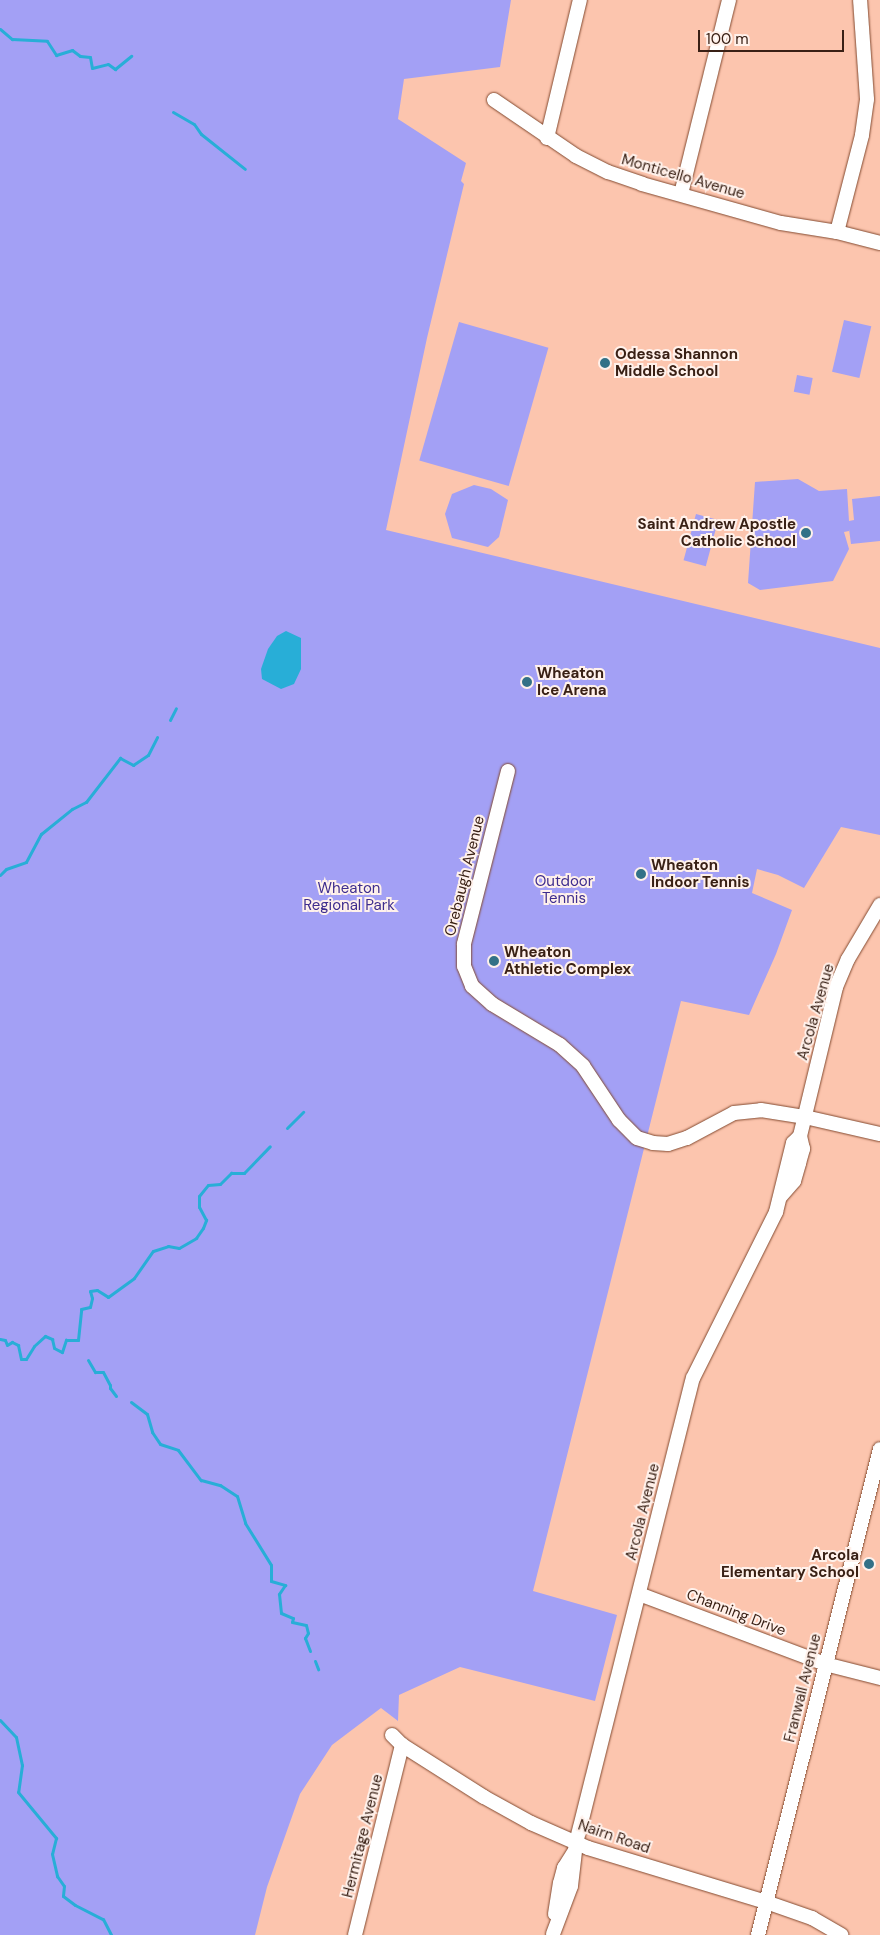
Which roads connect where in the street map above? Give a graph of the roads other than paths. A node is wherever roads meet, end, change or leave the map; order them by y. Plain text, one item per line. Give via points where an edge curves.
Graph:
1 (580, 0) edge
2 (729, 0) edge
3 (860, 0) edge
4 (494, 100) dead end
5 (547, 138) junction
6 (681, 194) junction
7 (837, 232) junction
8 (880, 243) edge
9 (508, 771) dead end
10 (880, 905) edge
11 (805, 1117) junction
12 (880, 1134) edge
13 (880, 1449) edge
14 (639, 1594) junction
15 (826, 1664) junction
16 (880, 1678) edge
17 (397, 1740) joint
18 (576, 1846) junction
19 (766, 1902) junction
20 (553, 1934) edge
21 (355, 1935) edge
22 (758, 1935) edge
23 (842, 1935) edge

1 - 5 street
2 - 6 street
3 - 7 street via 867,99 862,135
4 - 5 street, Monticello Avenue
5 - 6 street, Monticello Avenue via 608,172
6 - 7 street, Monticello Avenue via 781,223
7 - 8 street, Monticello Avenue
9 - 11 street, Orebaugh Avenue via 464,944 464,966 472,986 492,1004 560,1045 583,1066 619,1120 637,1138 668,1144 687,1138 734,1113 761,1110
10 - 11 street, Arcola Avenue via 848,958 836,987
11 - 12 street, Orebaugh Avenue
11 - 14 street, Arcola Avenue via 800,1136 793,1143 776,1212 693,1378
13 - 15 street, Franwall Avenue
14 - 15 street, Channing Drive
14 - 18 street, Arcola Avenue
15 - 16 street, Channing Drive
15 - 19 street, Franwall Avenue
17 - 18 street, Nairn Road via 484,1797
17 - 21 street, Hermitage Avenue
18 - 19 street, Nairn Road
18 - 20 street, Arcola Avenue via 560,1883
19 - 22 street, Franwall Avenue
19 - 23 street, Nairn Road via 812,1918

